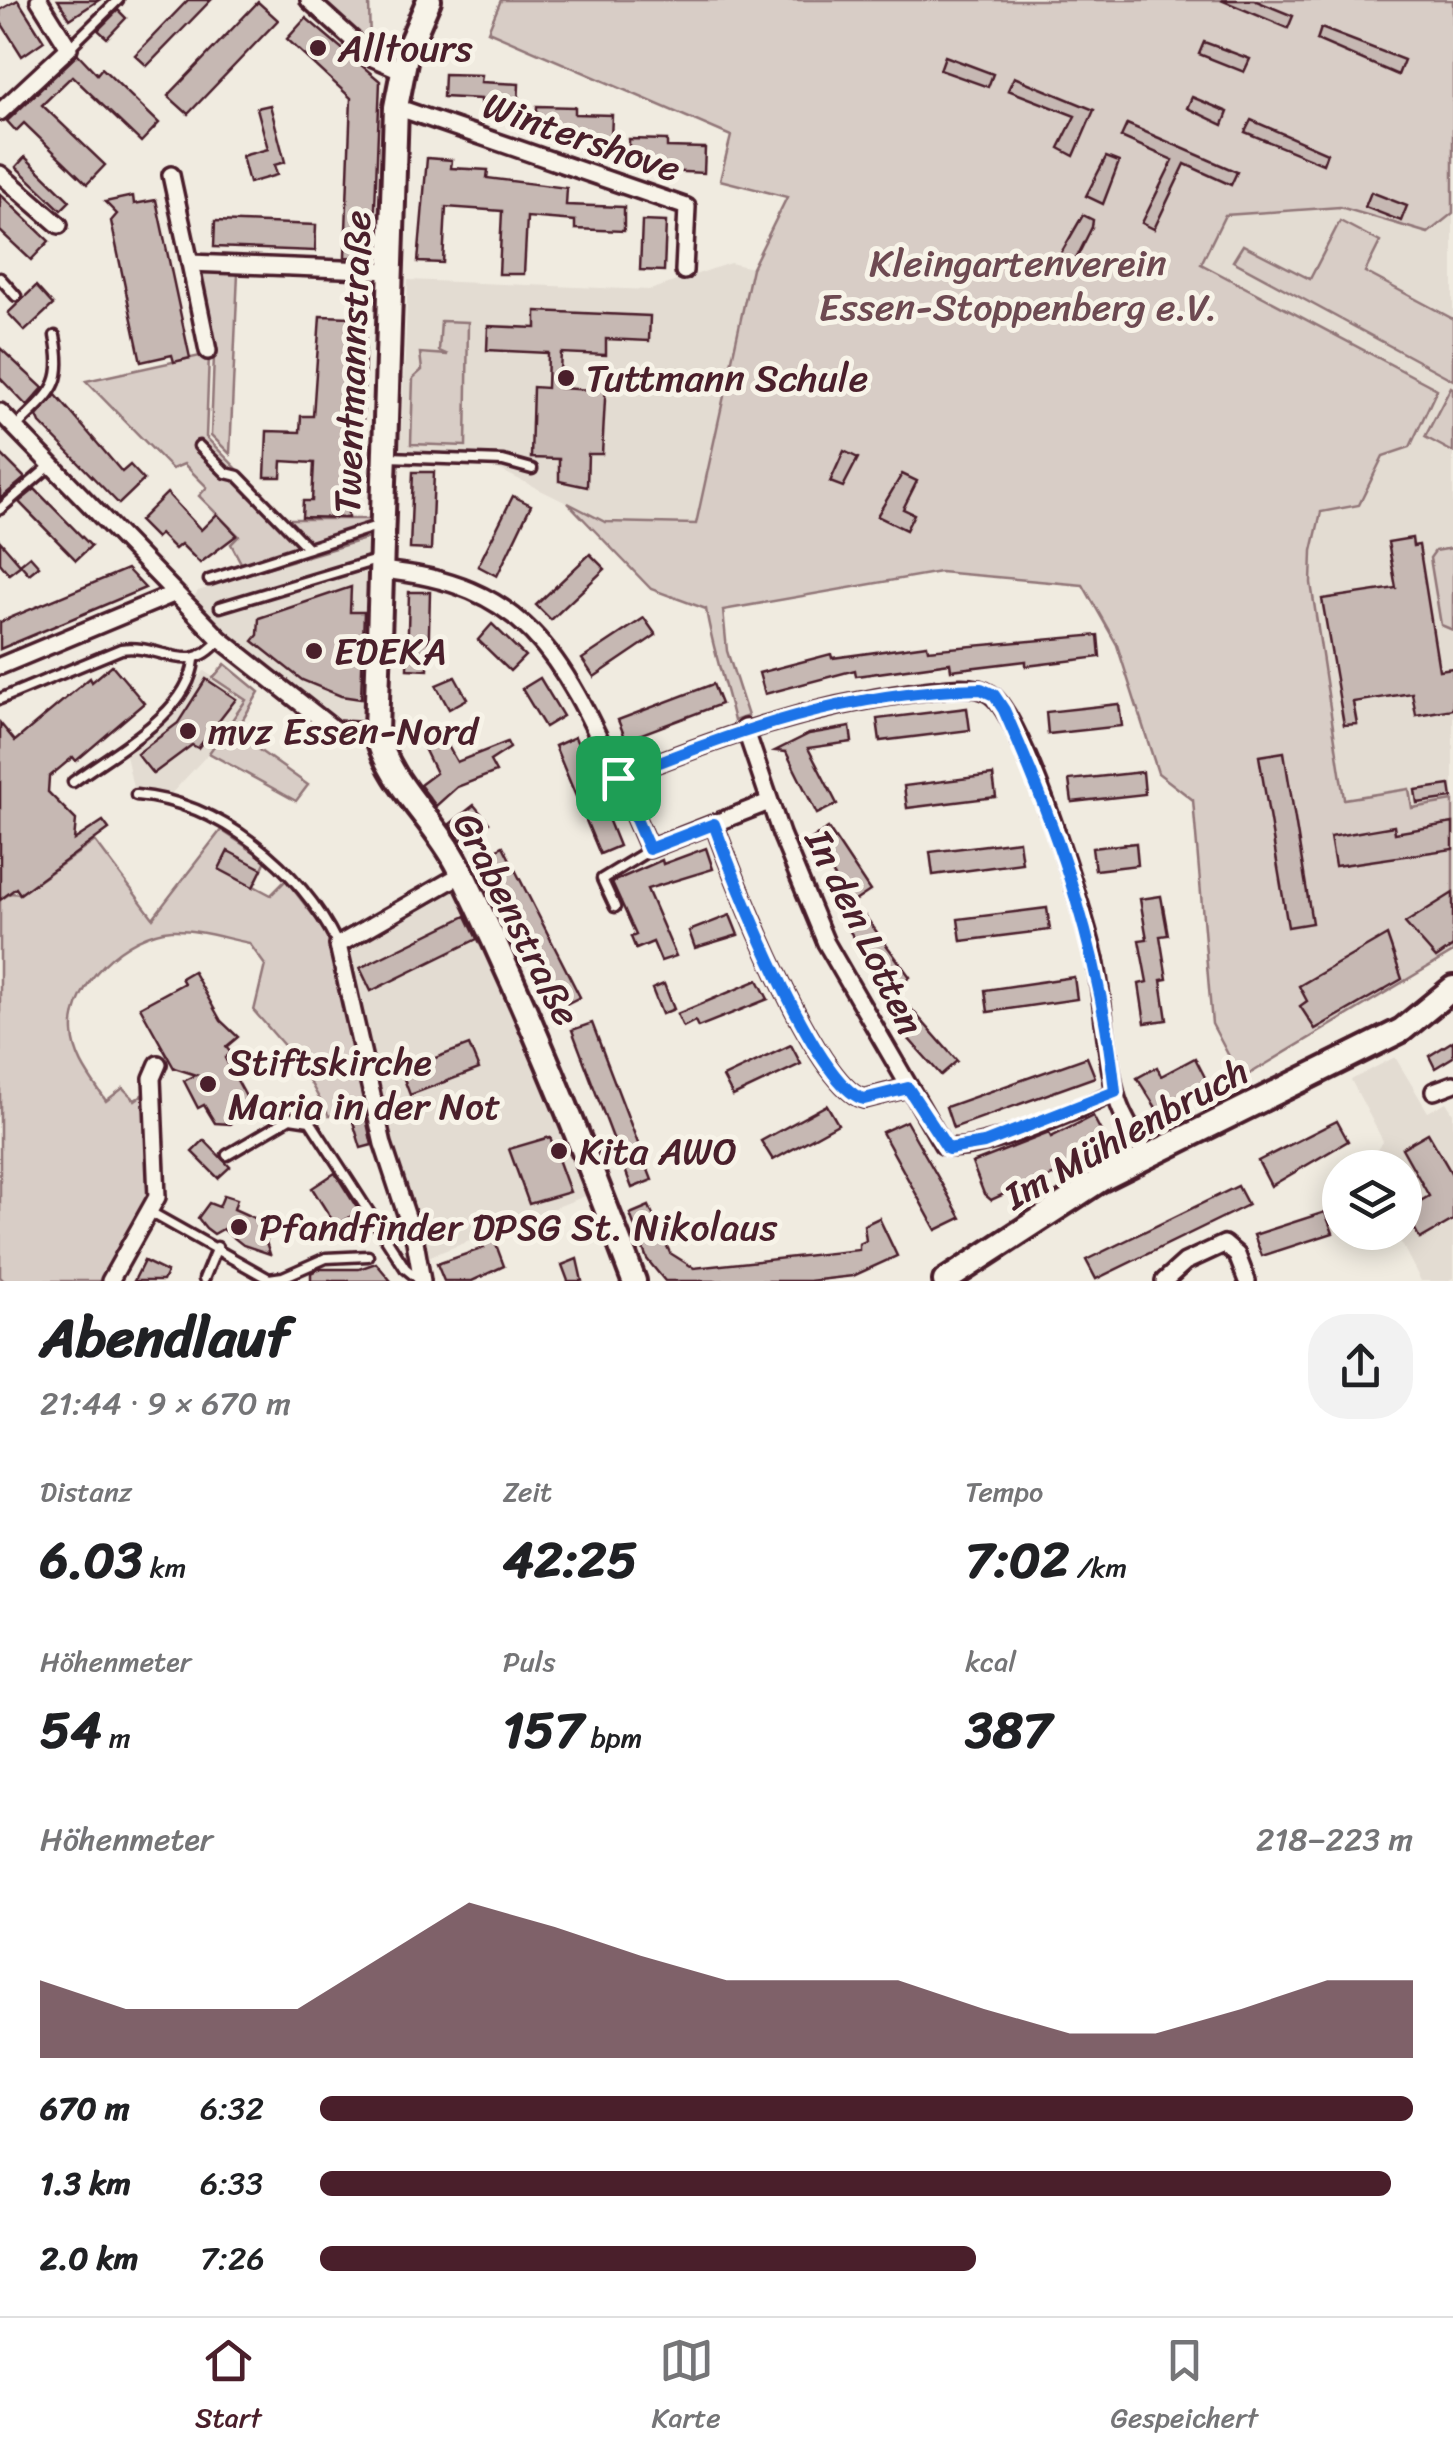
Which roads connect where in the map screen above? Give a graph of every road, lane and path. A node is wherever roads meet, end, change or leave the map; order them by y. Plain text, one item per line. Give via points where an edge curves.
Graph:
1 (40, 0) edge
2 (118, 0) edge
3 (309, 0) edge
4 (430, 0) edge
5 (69, 48) junction
6 (401, 70) junction
7 (396, 106) junction
8 (0, 112) edge
9 (0, 174) edge
10 (171, 175) dead end
11 (59, 225) dead end
12 (190, 263) junction
13 (391, 271) junction
14 (684, 271) dead end
15 (0, 278) edge
16 (16, 296) dead end
17 (55, 336) dead end
18 (208, 352) dead end
19 (0, 412) edge
20 (15, 428) junction
21 (199, 446) dead end
22 (384, 457) junction
23 (51, 465) junction
24 (532, 469) dead end
25 (0, 510) edge
26 (381, 525) junction
27 (308, 548) junction
28 (380, 564) junction
29 (210, 580) dead end
30 (173, 594) junction
31 (220, 607) dead end
32 (220, 640) junction
33 (194, 660) junction
34 (0, 666) edge
35 (0, 699) edge
36 (744, 728) junction
37 (376, 732) junction
38 (618, 778) junction
39 (74, 782) dead end
40 (136, 795) dead end
41 (768, 802) junction
42 (714, 824) junction
43 (649, 849) junction
44 (462, 874) junction
45 (615, 906) dead end
46 (338, 945) junction
47 (1445, 993) edge
48 (158, 1064) dead end
49 (1453, 1084) edge
50 (908, 1088) junction
51 (1434, 1091) dead end
52 (1115, 1092) junction
53 (227, 1155) dead end
54 (1146, 1156) junction
55 (150, 1211) junction
56 (218, 1247) junction
57 (368, 1256) dead end
58 (973, 1270) edge
59 (204, 1280) edge
60 (110, 1281) edge
61 (421, 1281) edge
62 (634, 1281) edge
63 (946, 1281) edge
64 (1164, 1281) edge
65 (1247, 1281) edge

1 - 5 street
2 - 5 lane
3 - 6 street via 373,58
4 - 6 street, Twentmannstraße
5 - 8 street
6 - 7 street, Twentmannstraße
7 - 13 street, Twentmannstraße
7 - 14 street, Wintershove via 686,207
9 - 11 street
10 - 12 street
12 - 13 street
12 - 18 street
13 - 22 street, Twentmannstraße
15 - 16 lane
17 - 20 lane via 62,368 50,392
19 - 20 street
20 - 23 street
21 - 27 lane
22 - 24 lane via 503,461
22 - 26 street, Twentmannstraße
23 - 25 lane
23 - 30 street
26 - 27 lane
26 - 28 street, Twentmannstraße
27 - 29 lane
28 - 31 lane
28 - 37 street, Twentmannstraße
28 - 38 street via 450,580 506,608 562,672
30 - 32 street
30 - 34 street
32 - 33 lane
32 - 37 street via 335,730
33 - 35 lane via 120,649
33 - 39 lane via 192,678 169,708
36 - 38 street
36 - 41 street, In den Lotten
36 - 52 street via 843,702 918,692 981,689 994,695 1032,770 1077,891 1108,1022
37 - 44 street, Grabenstraße via 392,777
38 - 43 street
40 - 46 lane via 204,812 276,862
41 - 42 street, In den Lotten
41 - 50 street, In den Lotten via 826,944
42 - 43 street, In den Lotten
42 - 50 street, In den Lotten via 772,964 842,1086 864,1099
43 - 45 lane via 602,879
44 - 46 street
44 - 62 street, Grabenstraße via 547,1054
46 - 61 street
47 - 54 street, Im Mühlenbruch via 1402,1030
48 - 55 street via 152,1078 157,1197
49 - 51 street
50 - 52 street, In den Lotten via 943,1145 955,1150
52 - 54 street
53 - 61 lane via 290,1118 310,1120
54 - 58 street, Im Mühlenbruch via 1100,1180
55 - 56 lane
55 - 60 street
56 - 57 lane via 269,1279 326,1258
56 - 59 lane
58 - 63 street, Im Mühlenbruch
64 - 65 street via 1185,1262 1224,1244 1238,1255

